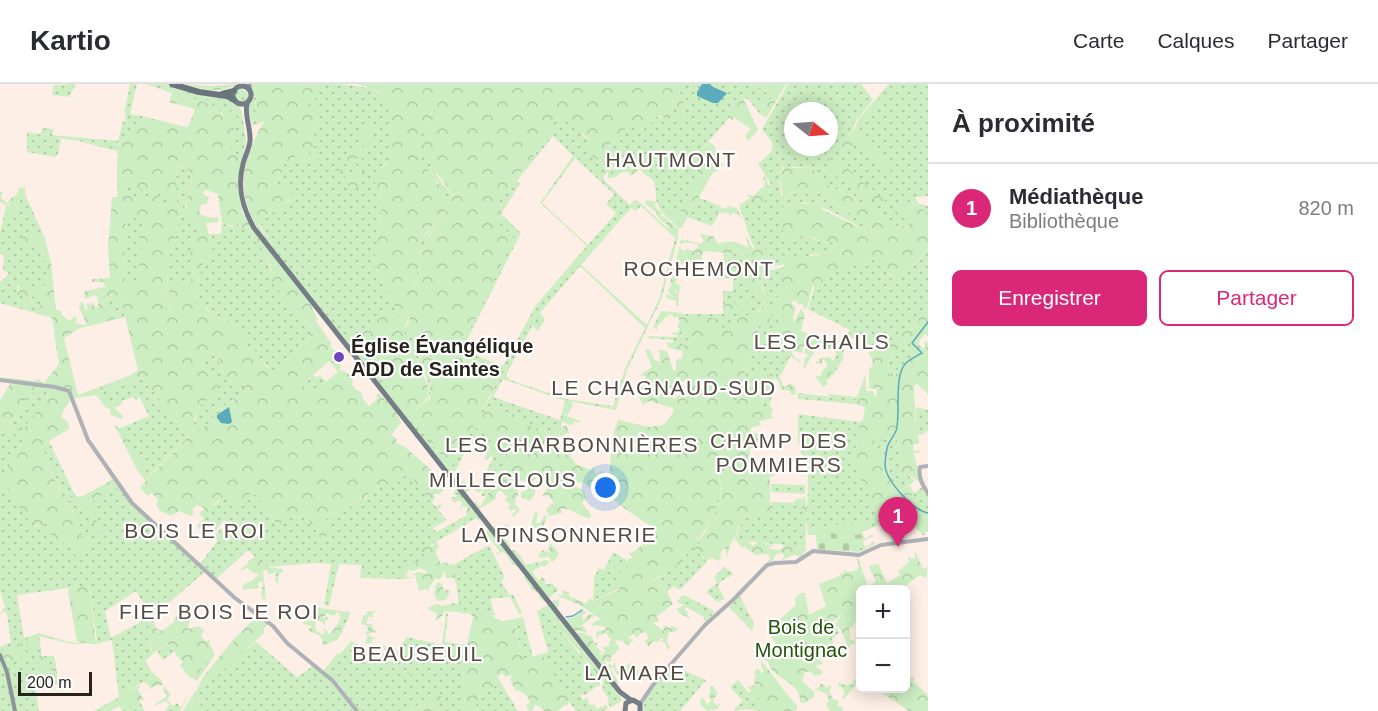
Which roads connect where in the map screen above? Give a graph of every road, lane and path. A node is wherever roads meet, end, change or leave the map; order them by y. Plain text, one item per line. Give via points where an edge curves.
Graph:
1 (172, 84) edge
2 (243, 85) edge
3 (250, 87) edge
4 (195, 91) junction
5 (234, 91) junction
6 (237, 102) junction
7 (247, 103) junction
8 (245, 158) junction
9 (0, 380) edge
10 (928, 466) edge
11 (928, 493) edge
12 (928, 539) edge
13 (0, 655) edge
14 (630, 706) edge
15 (15, 711) edge
16 (357, 711) edge

1 - 4 highway
2 - 3 main road
2 - 5 main road
3 - 7 main road via 251,98
4 - 5 highway
4 - 6 highway via 227,96
5 - 6 main road
6 - 7 main road
6 - 8 main road via 244,112 247,130
7 - 8 main road via 250,138
8 - 14 main road via 240,189 254,228
9 - 16 street via 69,392 88,441 132,504 333,681
10 - 11 street via 920,467 921,481
12 - 14 street via 880,545 859,555 813,551 796,562 767,566 705,625 647,693
13 - 15 main road via 8,672

